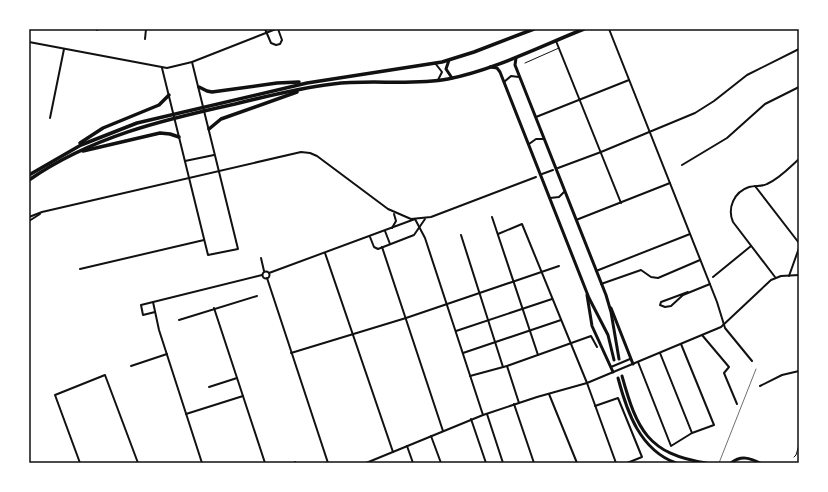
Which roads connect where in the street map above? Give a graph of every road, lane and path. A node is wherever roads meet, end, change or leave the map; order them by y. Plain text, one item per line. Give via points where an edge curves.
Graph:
1 (146, 29) edge
2 (265, 29) edge
3 (277, 29) edge
4 (534, 29) edge
5 (584, 29) edge
6 (609, 29) edge
7 (267, 33) junction
8 (145, 39) dead end
9 (556, 40) junction
10 (29, 42) edge
11 (559, 48) junction
12 (64, 49) junction
13 (799, 49) edge
14 (518, 55) junction
15 (449, 60) junction
16 (192, 62) junction
17 (435, 63) junction
18 (525, 63) dead end
19 (489, 67) junction
20 (162, 68) junction
21 (452, 78) junction
22 (520, 78) junction
23 (629, 80) junction
24 (436, 81) junction
25 (306, 82) junction
26 (504, 84) junction
27 (199, 87) junction
28 (310, 87) junction
29 (799, 87) edge
30 (169, 95) junction
31 (580, 100) junction
32 (535, 117) junction
33 (50, 118) dead end
34 (209, 129) junction
35 (650, 132) junction
36 (179, 137) junction
37 (544, 139) junction
38 (528, 145) junction
39 (73, 152) junction
40 (601, 152) junction
41 (214, 155) junction
42 (799, 159) edge
43 (185, 161) junction
44 (682, 165) dead end
45 (558, 168) dead end
46 (553, 170) dead end
47 (218, 171) junction
48 (542, 174) dead end
49 (29, 175) edge
50 (536, 177) dead end
51 (189, 178) junction
52 (29, 180) edge
53 (670, 183) junction
54 (754, 186) junction
55 (564, 192) junction
56 (549, 198) junction
57 (621, 203) junction
58 (42, 212) junction
59 (394, 213) junction
60 (29, 217) edge
61 (492, 217) dead end
62 (425, 218) junction
63 (415, 219) junction
64 (576, 220) junction
65 (29, 221) edge
66 (392, 228) junction
67 (419, 229) junction
68 (385, 231) junction
69 (498, 234) junction
70 (690, 234) junction
71 (461, 235) dead end
72 (370, 237) junction
73 (204, 240) junction
74 (799, 242) edge
75 (390, 244) junction
76 (751, 246) junction
77 (382, 247) junction
78 (799, 248) edge
79 (325, 253) junction
80 (261, 258) dead end
81 (700, 260) junction
82 (559, 266) dead end
83 (80, 269) dead end
84 (264, 271) junction
85 (596, 271) junction
86 (541, 272) junction
87 (269, 273) junction
88 (262, 275) junction
89 (799, 275) edge
90 (789, 276) junction
91 (713, 277) dead end
92 (267, 278) junction
93 (776, 278) junction
94 (514, 282) junction
95 (601, 284) junction
96 (710, 284) junction
97 (586, 289) junction
98 (688, 292) junction
99 (480, 293) junction
100 (257, 296) dead end
101 (552, 298) junction
102 (152, 302) junction
103 (608, 302) junction
104 (446, 304) junction
105 (214, 308) junction
106 (523, 309) junction
107 (155, 312) junction
108 (406, 318) junction
109 (179, 320) dead end
110 (488, 320) junction
111 (561, 320) junction
112 (725, 324) junction
113 (456, 331) junction
114 (530, 331) junction
115 (353, 334) junction
116 (702, 335) junction
117 (495, 342) junction
118 (570, 344) junction
119 (681, 344) junction
120 (597, 347) dead end
121 (291, 353) junction
122 (463, 353) junction
123 (660, 353) junction
124 (167, 354) junction
125 (538, 355) junction
126 (619, 359) dead end
127 (631, 359) junction
128 (614, 360) dead end
129 (752, 361) dead end
130 (638, 362) junction
131 (632, 364) junction
132 (131, 366) dead end
133 (507, 366) junction
134 (503, 367) junction
135 (611, 367) junction
136 (799, 371) edge
137 (613, 372) junction
138 (470, 376) junction
139 (622, 376) dead end
140 (237, 378) junction
141 (618, 378) dead end
142 (587, 383) junction
143 (760, 386) dead end
144 (209, 387) dead end
145 (549, 394) junction
146 (243, 396) junction
147 (518, 403) junction
148 (514, 404) junction
149 (737, 404) dead end
150 (595, 406) junction
151 (186, 414) junction
152 (487, 414) junction
153 (483, 415) junction
154 (471, 420) junction
155 (443, 431) junction
156 (692, 434) junction
157 (431, 436) junction
158 (799, 445) edge
159 (407, 446) junction
160 (393, 452) junction
161 (794, 457) dead end
162 (371, 462) edge
163 (80, 463) edge
164 (138, 463) edge
165 (202, 463) edge
166 (265, 463) edge
167 (328, 463) edge
168 (366, 463) edge
169 (413, 463) edge
170 (441, 463) edge
171 (486, 463) edge
172 (503, 463) edge
173 (534, 463) edge
174 (577, 463) edge
175 (616, 463) edge
176 (627, 463) edge
177 (676, 463) edge
178 (706, 463) edge
179 (731, 463) edge
180 (760, 463) edge

1 - 8 street
2 - 7 street
3 - 7 street
3 - 7 street via 282,40 278,45 271,44
4 - 15 main road
5 - 9 main road
6 - 23 street
7 - 16 street
9 - 11 street
9 - 14 main road
10 - 12 street
11 - 18 lane
11 - 31 street
12 - 20 street
12 - 33 street
13 - 35 street via 747,75 695,113
14 - 19 main road
14 - 22 main road via 514,63
15 - 17 main road
15 - 21 main road via 446,69
16 - 20 street
16 - 27 street
17 - 24 street via 442,72
17 - 25 main road
19 - 21 main road
19 - 26 main road via 498,69
20 - 30 street
21 - 24 main road
22 - 26 street via 511,76
22 - 32 main road
23 - 31 street
23 - 35 street
24 - 28 main road via 360,82
25 - 27 main road via 275,83 211,92
25 - 39 main road via 134,124 95,138
26 - 38 main road
27 - 34 street
28 - 34 main road via 221,119
28 - 39 main road via 149,125
29 - 44 street via 765,104 727,138
30 - 36 street
30 - 39 main road via 160,104 103,128
31 - 32 street
31 - 40 street
32 - 37 main road
34 - 41 street
35 - 40 street
35 - 53 street
36 - 39 main road via 158,134
36 - 43 street
37 - 38 street via 536,139
37 - 55 main road
38 - 56 main road
39 - 49 main road
39 - 52 main road
40 - 45 street
40 - 57 street
41 - 43 street
41 - 47 street
42 - 54 street via 768,183
43 - 51 street
46 - 48 street
47 - 51 street
47 - 59 street via 298,153 310,153 321,158
47 - 73 street via 238,249 208,255
50 - 62 street
51 - 58 street
51 - 73 street
53 - 57 street
53 - 70 street
54 - 74 street
54 - 76 street via 739,193 732,202 730,211 733,222
55 - 56 street via 558,198
55 - 64 main road
56 - 97 main road
57 - 64 street
58 - 60 street
58 - 65 street
59 - 63 street
59 - 66 street via 396,221
61 - 69 street
62 - 63 street
62 - 67 street
63 - 66 street
63 - 67 street
64 - 85 main road
66 - 68 street
67 - 75 street via 414,235
67 - 104 street via 425,238
68 - 72 street
68 - 75 street
69 - 86 street via 522,224
69 - 94 street
70 - 81 street
70 - 85 street
71 - 99 street
72 - 77 street via 375,248
72 - 79 street
73 - 83 street
75 - 77 street
76 - 91 street
76 - 93 street
77 - 108 street
78 - 90 street
79 - 87 street
79 - 115 street
80 - 84 street
81 - 95 street via 658,278 651,278 641,270
81 - 96 street
82 - 86 street
84 - 87 street
84 - 88 street
85 - 95 main road
86 - 94 street
86 - 101 street
87 - 92 street
88 - 92 street
88 - 102 street
89 - 90 street
90 - 93 street
92 - 121 street
93 - 112 street
94 - 99 street
94 - 106 street
95 - 103 main road
96 - 98 street
96 - 112 street
97 - 128 main road via 608,335
97 - 135 main road via 592,326
98 - 98 street via 661,302 660,305 671,306
99 - 104 street
99 - 110 street
100 - 105 street
101 - 106 street
101 - 111 street
102 - 107 street
102 - 107 street via 141,305 143,315
103 - 126 main road
103 - 127 main road
104 - 108 street
104 - 113 street
105 - 109 street
105 - 140 street
106 - 110 street
106 - 114 street
107 - 124 street
108 - 115 street
108 - 155 street
110 - 113 street
110 - 117 street
111 - 114 street
111 - 118 street
112 - 116 street
112 - 129 street via 725,328
113 - 122 street
114 - 117 street
114 - 125 street
115 - 121 street
115 - 160 street
116 - 119 street
116 - 149 street via 729,367 724,373
117 - 122 street
117 - 134 street
118 - 120 street via 591,336
118 - 125 street
118 - 142 street
119 - 123 street
119 - 156 street via 714,425
121 - 167 street
122 - 138 street
123 - 130 street
123 - 156 street
124 - 132 street
124 - 151 street
125 - 133 street
127 - 131 main road
127 - 135 street
130 - 131 street
130 - 156 street via 671,446
131 - 137 street
133 - 134 street
133 - 147 street
134 - 138 street
135 - 137 main road
136 - 143 street via 782,375
137 - 142 street
138 - 153 street
139 - 178 main road via 638,420 651,440 673,455
140 - 144 street
140 - 146 street
141 - 177 main road via 641,435 658,454
142 - 145 street
142 - 150 street
145 - 147 street
145 - 174 street
146 - 151 street
146 - 166 street
147 - 148 street
148 - 152 street
148 - 173 street
150 - 175 street
150 - 176 street via 618,398 642,457
151 - 165 street
152 - 153 street
152 - 172 street
153 - 154 street
154 - 155 street
154 - 171 street
155 - 157 street
157 - 159 street
157 - 170 street
158 - 161 lane
159 - 160 street
159 - 169 street
160 - 162 street
162 - 168 street
163 - 164 street via 55,395 106,375
179 - 180 main road via 745,457

